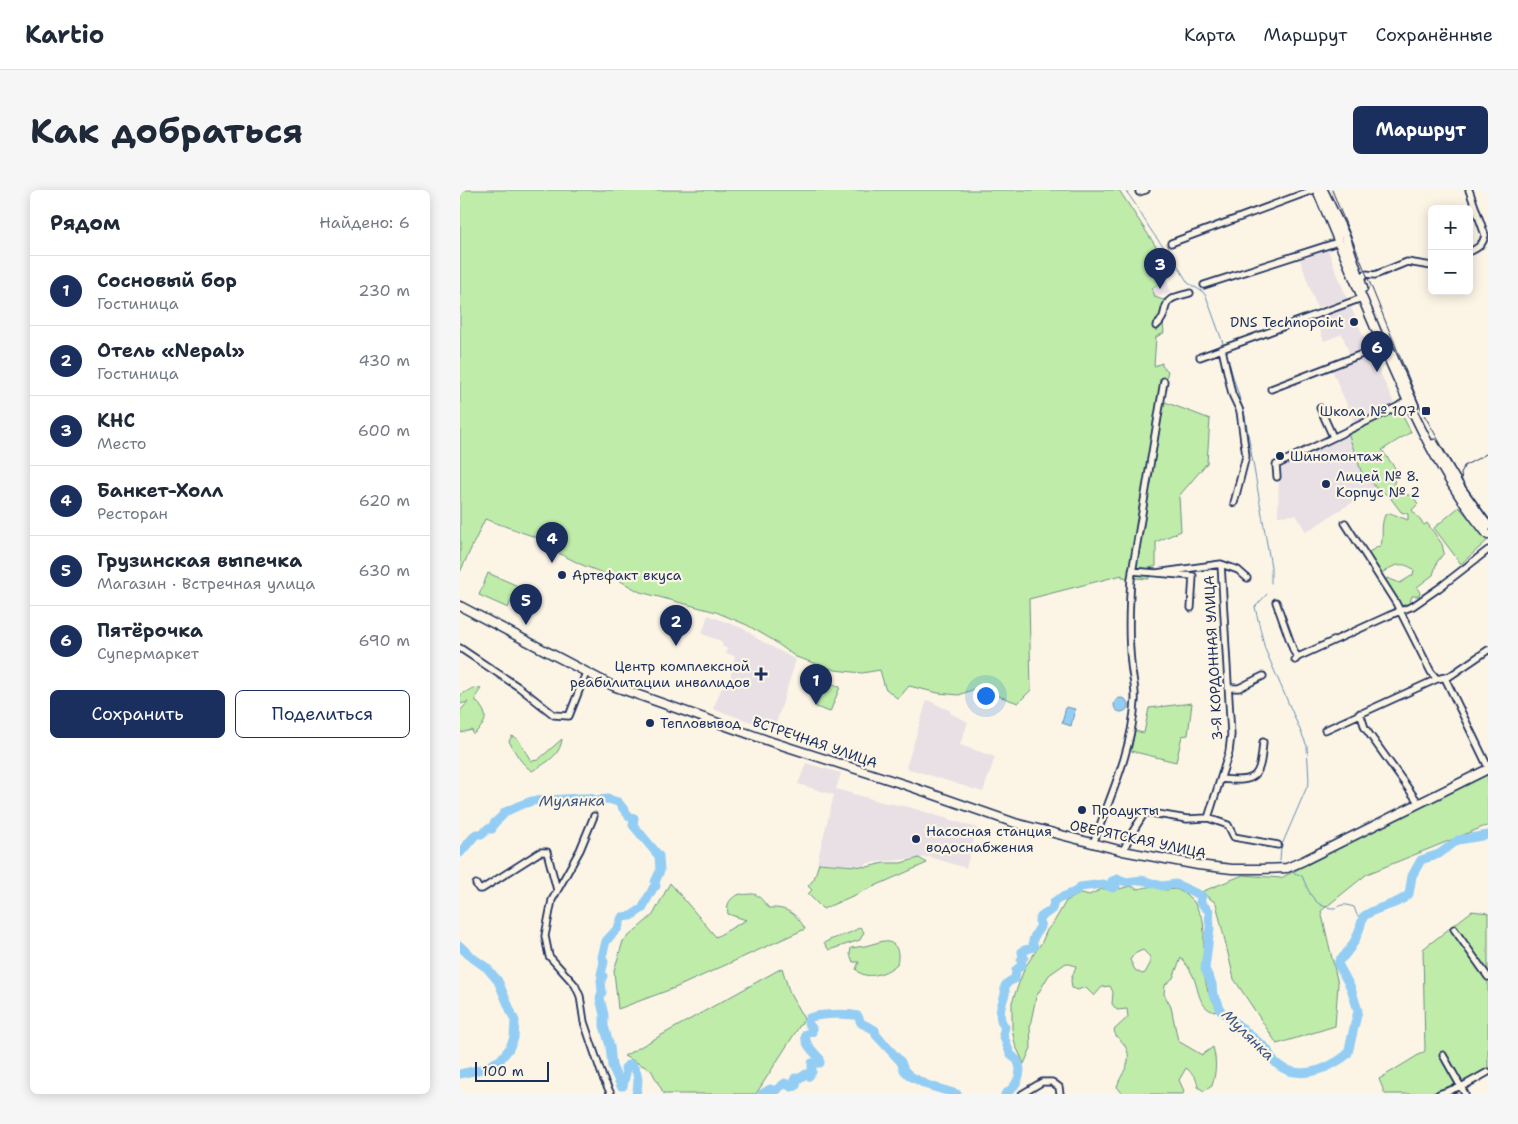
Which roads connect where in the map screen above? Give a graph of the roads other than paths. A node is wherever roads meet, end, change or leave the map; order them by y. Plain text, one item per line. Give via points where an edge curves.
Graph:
1 (1146, 190) edge
2 (1313, 190) edge
3 (1317, 190) edge
4 (1323, 190) edge
5 (1469, 190) edge
6 (1139, 192) dead end
7 (1338, 242) junction
8 (1171, 243) dead end
9 (1473, 250) edge
10 (1428, 265) edge
11 (1360, 282) junction
12 (1204, 285) dead end
13 (1190, 293) dead end
14 (1362, 298) junction
15 (1156, 326) dead end
16 (1383, 346) junction
17 (1220, 350) junction
18 (1200, 357) dead end
19 (1164, 381) dead end
20 (1271, 389) dead end
21 (1406, 401) junction
22 (1320, 408) dead end
23 (1333, 437) junction
24 (1277, 477) dead end
25 (1234, 503) dead end
26 (1345, 523) dead end
27 (1488, 526) edge
28 (1488, 535) edge
29 (1488, 550) edge
30 (1221, 564) junction
31 (1132, 570) junction
32 (1156, 572) junction
33 (1247, 578) dead end
34 (1276, 602) dead end
35 (460, 606) edge
36 (1191, 608) dead end
37 (1400, 612) junction
38 (460, 648) edge
39 (1488, 650) edge
40 (586, 673) junction
41 (1263, 676) dead end
42 (1445, 678) junction
43 (1437, 679) junction
44 (1228, 688) junction
45 (1360, 713) junction
46 (1325, 730) dead end
47 (1263, 742) dead end
48 (1488, 768) edge
49 (1221, 779) junction
50 (1418, 802) junction
51 (974, 809) joint
52 (594, 816) dead end
53 (1208, 818) junction
54 (1093, 844) junction
55 (1278, 845) dead end
56 (1123, 851) junction
57 (476, 884) dead end
58 (558, 890) junction
59 (1454, 929) dead end
60 (1488, 977) edge
61 (1443, 1055) dead end
62 (1488, 1072) edge
63 (1461, 1086) junction
64 (611, 1094) edge
65 (1022, 1094) edge
66 (1060, 1094) edge
67 (1439, 1094) edge
68 (1466, 1094) edge

1 - 6 street
2 - 8 street
3 - 7 main road
4 - 11 main road via 1346,238
5 - 9 street via 1485,235 1484,242
7 - 12 street
7 - 14 main road
10 - 11 street via 1407,262 1375,275 1365,274
11 - 27 main road via 1423,424 1458,484
13 - 15 street via 1169,301 1162,320
14 - 16 main road
14 - 17 street
16 - 20 street
16 - 21 main road
17 - 18 street
17 - 25 street via 1240,411 1246,456
19 - 31 street
21 - 23 street
21 - 28 main road via 1448,478
22 - 23 street
23 - 24 street via 1276,465
26 - 37 street
29 - 37 street via 1439,588
30 - 32 street
30 - 33 street via 1238,570
30 - 44 street, 3-Я КОРДОННАЯ УЛИЦА
31 - 32 street
31 - 54 street via 1129,608 1136,695 1134,710 1121,769
32 - 36 street via 1193,576
34 - 37 street via 1297,659
35 - 40 main road, ВСТРЕЧНАЯ УЛИЦА
37 - 43 street
38 - 40 street via 559,717 570,716
39 - 42 street
40 - 51 main road, ВСТРЕЧНАЯ УЛИЦА via 642,697
41 - 44 street via 1239,688
42 - 43 street
42 - 48 street
43 - 45 street
44 - 49 street, 3-Я КОРДОННАЯ УЛИЦА via 1231,735
45 - 46 street
45 - 50 street via 1365,728
47 - 49 street via 1256,774 1249,780
48 - 50 main road, ОВЕРЯТСКАЯ УЛИЦА
49 - 53 street, 3-Я КОРДОННАЯ УЛИЦА
50 - 56 main road, ОВЕРЯТСКАЯ УЛИЦА via 1287,868 1232,869
51 - 54 main road, ОВЕРЯТСКАЯ УЛИЦА
52 - 58 street
53 - 55 street via 1228,825 1234,837
53 - 56 street via 1187,819 1145,812
54 - 56 main road, ОВЕРЯТСКАЯ УЛИЦА
57 - 58 street via 482,889 540,852 547,852
58 - 64 street via 552,900 545,936 549,956 575,985 580,996 584,1022
59 - 60 street
61 - 63 street
62 - 63 street
63 - 67 street
63 - 68 street
65 - 66 street via 1042,1082 1052,1082

